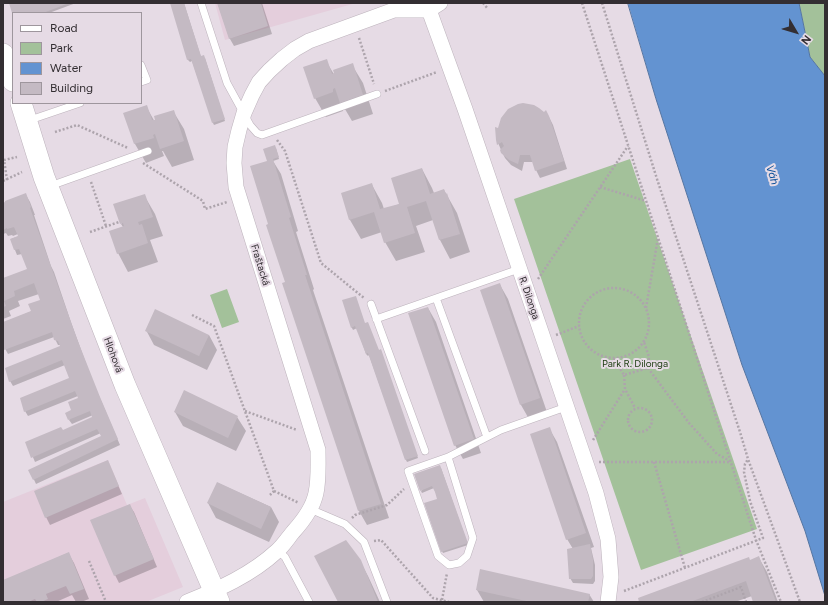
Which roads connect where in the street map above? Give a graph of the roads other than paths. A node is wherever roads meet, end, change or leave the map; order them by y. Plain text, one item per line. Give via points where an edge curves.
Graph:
1 (201, 3) edge
2 (434, 6) edge
3 (3, 54) edge
4 (142, 68) edge
5 (12, 78) edge
6 (142, 82) edge
7 (377, 94) road end
8 (74, 104) edge
9 (24, 112) edge
10 (244, 113) junction
11 (148, 151) dead end
12 (48, 186) junction
13 (519, 269) junction
14 (436, 298) junction
15 (371, 304) road end
16 (376, 319) junction
17 (566, 407) junction
18 (487, 437) junction
19 (425, 451) dead end
20 (448, 457) junction
21 (310, 509) junction
22 (278, 551) junction
23 (216, 596) edge
24 (608, 599) edge
25 (187, 602) edge
26 (309, 602) edge
27 (388, 602) edge

1 - 10 lane via 227,82
2 - 10 street, Fraštacká via 394,10 309,41 288,54 259,82
2 - 13 street, R. Dilonga via 465,109
3 - 5 main road
4 - 6 lane via 147,80
7 - 10 lane via 262,135 250,125
8 - 9 lane
9 - 12 main road, Hlohová
10 - 21 street, Fraštacká via 235,147 236,187 318,450 318,483
11 - 12 lane
12 - 23 main road, Hlohová via 125,385
13 - 14 lane
13 - 17 street, R. Dilonga
14 - 16 lane
14 - 18 lane
15 - 16 lane
16 - 19 lane
17 - 18 lane
17 - 24 street, R. Dilonga via 596,493 608,539
18 - 20 lane
20 - 20 lane via 472,538 467,556 459,563 449,565 438,556 408,471
21 - 22 street, Fraštacká
21 - 27 lane via 345,524 364,542
22 - 23 street, Fraštacká
22 - 26 lane via 286,557
23 - 25 street, Fraštacká

